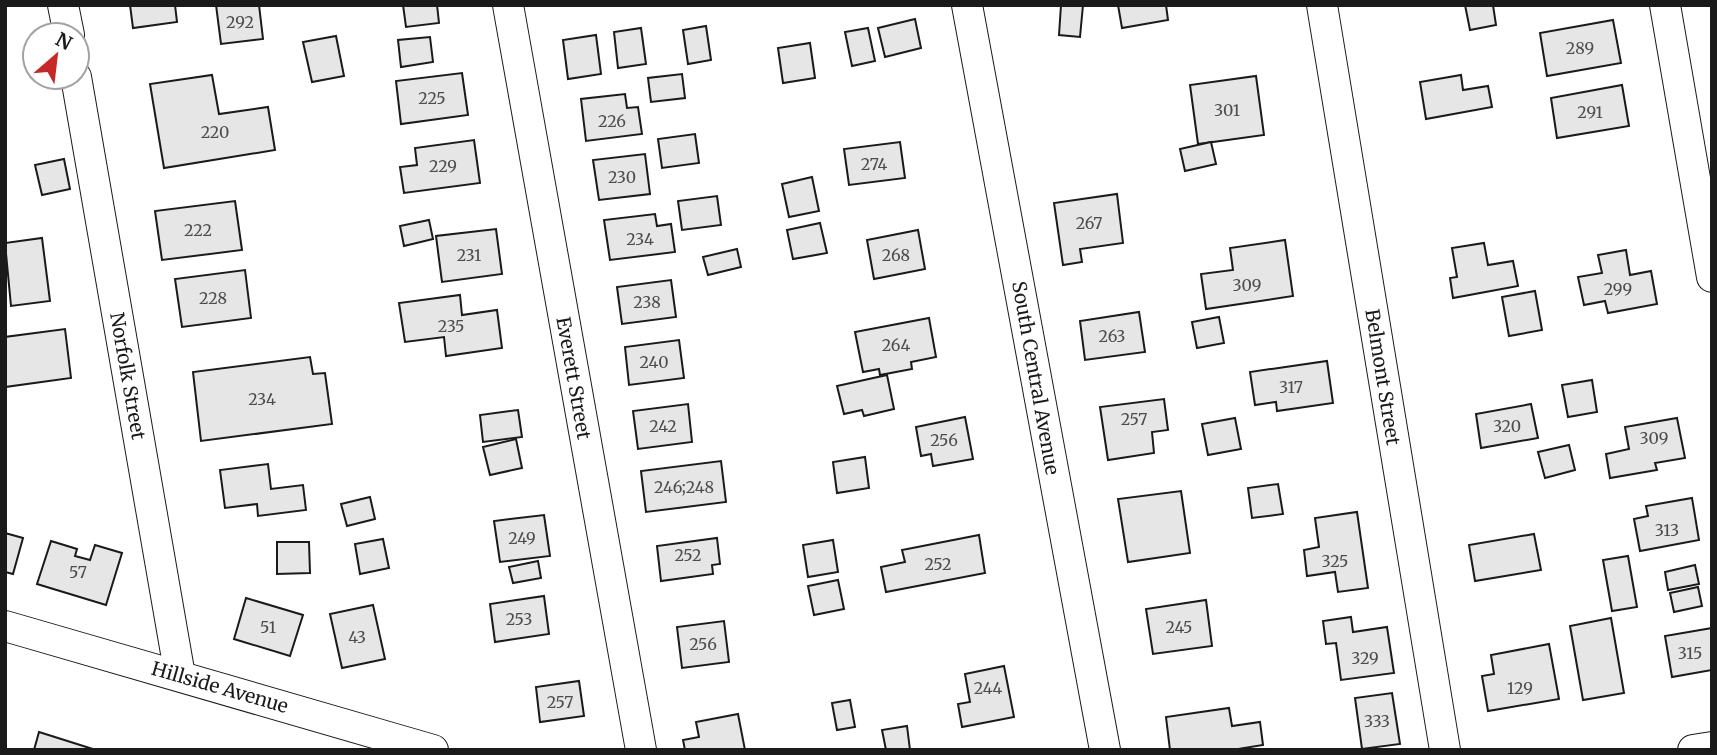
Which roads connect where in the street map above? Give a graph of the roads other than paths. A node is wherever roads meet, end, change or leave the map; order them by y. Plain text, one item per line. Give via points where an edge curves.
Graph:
1 (508, 5) edge
2 (967, 5) edge
3 (1322, 5) edge
4 (1665, 5) edge
5 (78, 91) edge
6 (1712, 277) edge
7 (5, 626) edge
8 (180, 676) junction
9 (1712, 747) edge
10 (433, 750) edge
11 (640, 750) edge
12 (1105, 750) edge
13 (1445, 750) edge
14 (1693, 750) edge

1 - 11 street, Everett Street
2 - 12 street, South Central Avenue
3 - 13 street, Belmont Street
4 - 6 street
5 - 8 street, Norfolk Street
7 - 8 street, Hillside Avenue
8 - 10 street, Hillside Avenue
9 - 14 street

